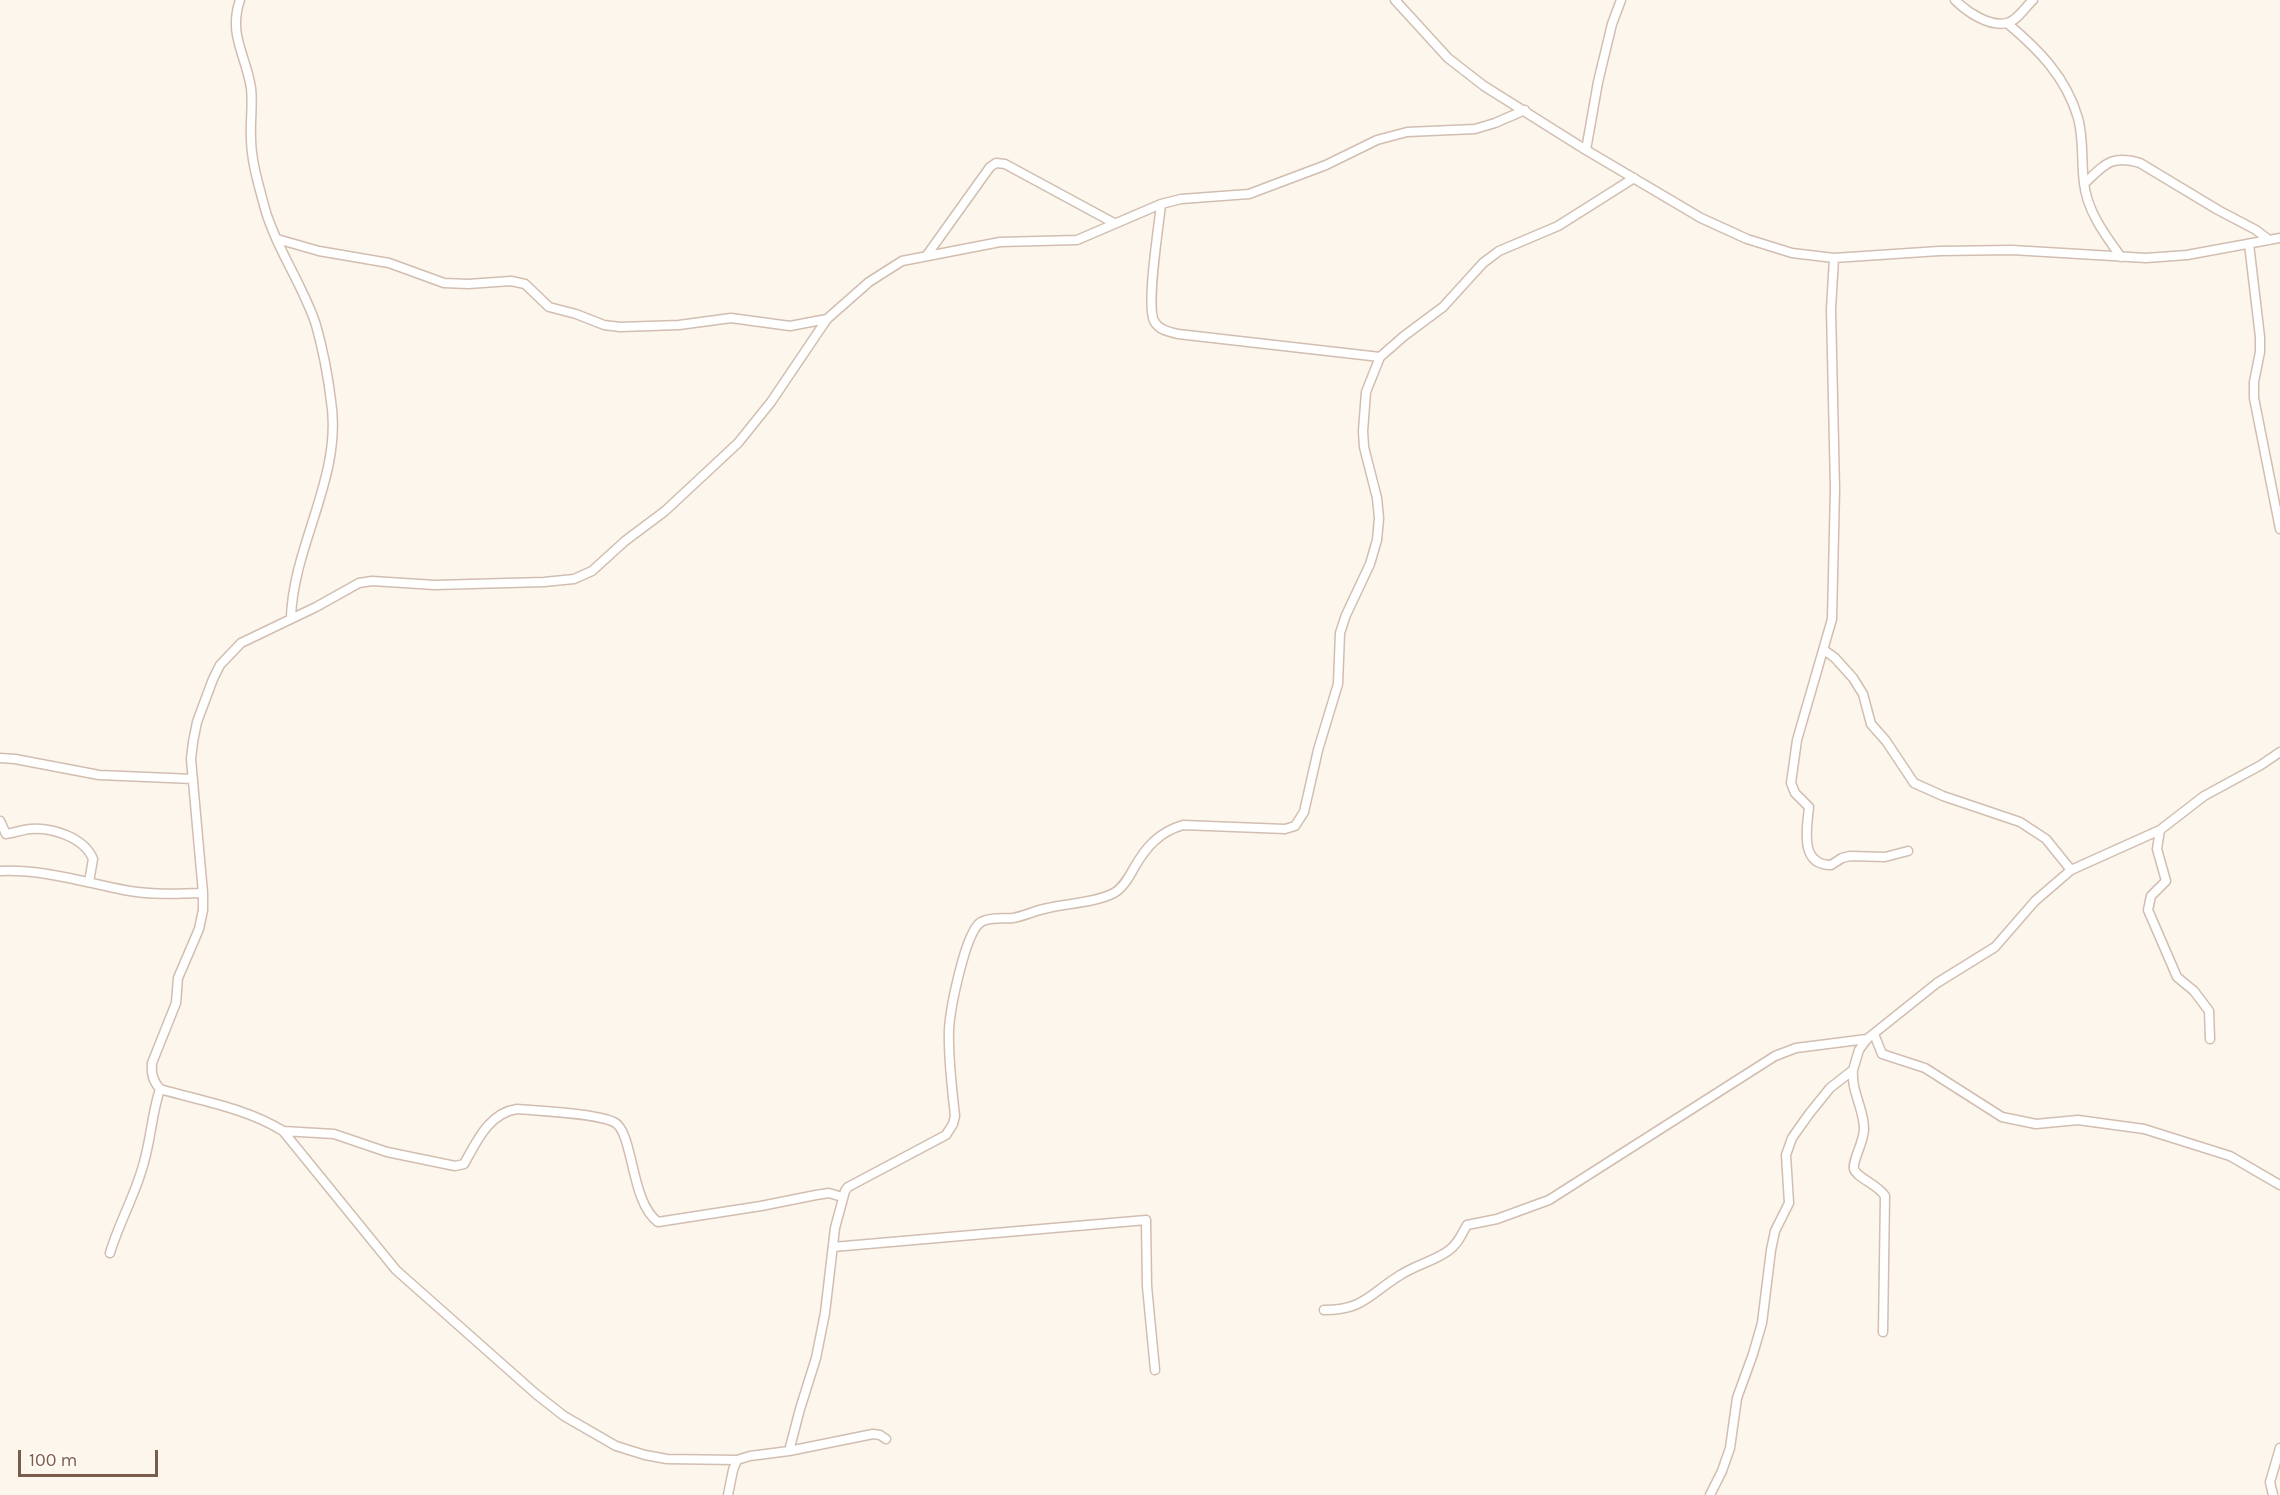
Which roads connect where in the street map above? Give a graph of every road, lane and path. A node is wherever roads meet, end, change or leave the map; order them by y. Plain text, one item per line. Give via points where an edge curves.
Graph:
1 (240, 0) edge
2 (1395, 0) edge
3 (1621, 0) edge
4 (1955, 0) edge
5 (2033, 0) edge
6 (2007, 23) junction
7 (1525, 110) junction
8 (1586, 150) junction
9 (1634, 178) junction
10 (2084, 184) junction
11 (1161, 204) junction
12 (1114, 223) junction
13 (2280, 237) edge
14 (277, 239) junction
15 (2269, 240) junction
16 (2249, 244) junction
17 (927, 255) junction
18 (2121, 257) junction
19 (1834, 258) junction
20 (827, 319) junction
21 (1380, 357) junction
22 (2280, 529) edge
23 (291, 618) junction
24 (1824, 650) junction
25 (2280, 752) edge
26 (0, 758) edge
27 (193, 779) junction
28 (0, 821) edge
29 (2160, 830) junction
30 (1908, 851) dead end
31 (2071, 870) junction
32 (0, 872) edge
33 (89, 882) junction
34 (203, 894) junction
35 (1870, 1037) junction
36 (2210, 1040) dead end
37 (1852, 1070) junction
38 (160, 1089) junction
39 (283, 1131) junction
40 (2280, 1185) edge
41 (842, 1197) junction
42 (833, 1247) junction
43 (110, 1253) dead end
44 (1324, 1310) dead end
45 (1883, 1332) dead end
46 (1155, 1370) dead end
47 (886, 1439) dead end
48 (2280, 1448) edge
49 (789, 1451) junction
50 (737, 1460) junction
51 (728, 1495) edge
52 (1710, 1495) edge
53 (2273, 1495) edge

1 - 14 street via 235,28 251,88 250,139 266,212
2 - 7 street via 1463,71
3 - 8 street via 1598,82
4 - 6 street via 1981,19
5 - 6 street
6 - 10 street via 2036,48 2065,86 2078,119
7 - 8 street
7 - 11 street via 1475,129 1407,132 1377,140 1326,165 1249,194
8 - 9 street
9 - 19 street via 1701,218 1746,239 1792,253
9 - 21 street via 1558,226 1498,251 1443,307
10 - 15 street via 2113,159 2127,159
10 - 18 street via 2103,233
11 - 12 street
11 - 21 street via 1152,309 1160,328 1178,334
12 - 17 street via 1077,240 1015,241
12 - 17 street via 1005,164 996,163
13 - 15 street
14 - 20 street via 389,263 444,283 525,284 549,307 604,325 679,325 731,318 790,326
14 - 23 street via 316,325 332,404 327,471 292,594
15 - 16 street
16 - 18 street via 2176,256
16 - 22 street via 2260,337 2254,398
17 - 20 street via 883,271
18 - 19 street via 2012,250
19 - 24 street via 1831,320 1835,558 1832,619
20 - 23 street via 738,443 592,571 574,579 544,582 359,583
21 - 41 street via 1366,392 1363,431 1377,498 1377,540 1340,633 1338,684 1304,812 1295,826 1285,829 1183,825 1172,828 1156,837 1117,892 982,922 968,942 949,1029 953,1124 946,1135 848,1187
23 - 27 street via 241,643 220,665 197,722 191,759
24 - 30 street via 1797,740 1791,783 1809,807 1808,850 1811,857 1825,865 1850,856 1885,857
24 - 31 street via 1853,678 1863,694 1871,724 1914,783 2020,822 2046,838
25 - 29 street via 2204,796
26 - 27 street via 99,775
27 - 34 street
28 - 33 street via 7,834 38,829 57,832 78,842 92,856
29 - 31 street
29 - 36 street via 2157,849 2166,881 2151,896 2148,910 2177,977 2209,1011
31 - 35 street via 2035,901 1995,947 1937,983
32 - 33 street
33 - 34 street via 125,891
34 - 38 street via 199,929 178,978 176,1003 152,1063 151,1074
35 - 37 street via 1859,1050
35 - 40 street via 1882,1054 1925,1068 2002,1117 2036,1124 2078,1120 2144,1129 2230,1156
35 - 44 street via 1796,1048 1775,1056 1549,1200 1467,1226 1447,1252 1400,1275 1355,1307
37 - 45 street via 1852,1087 1864,1120 1863,1140 1854,1167 1885,1196
37 - 52 street via 1809,1113 1786,1155 1789,1203 1775,1232 1762,1323 1737,1398 1730,1448
38 - 39 street via 267,1121
38 - 43 street via 144,1163
39 - 41 street via 334,1134 387,1152 454,1166 464,1164 491,1121 504,1111 602,1118 616,1123 623,1134 639,1191 658,1222 829,1193
39 - 50 street via 396,1270 564,1416 616,1446 645,1455
41 - 42 street
42 - 46 street via 1146,1220
42 - 49 street via 816,1358
47 - 49 street via 873,1434
48 - 53 street via 2270,1482
49 - 50 street
50 - 51 street

